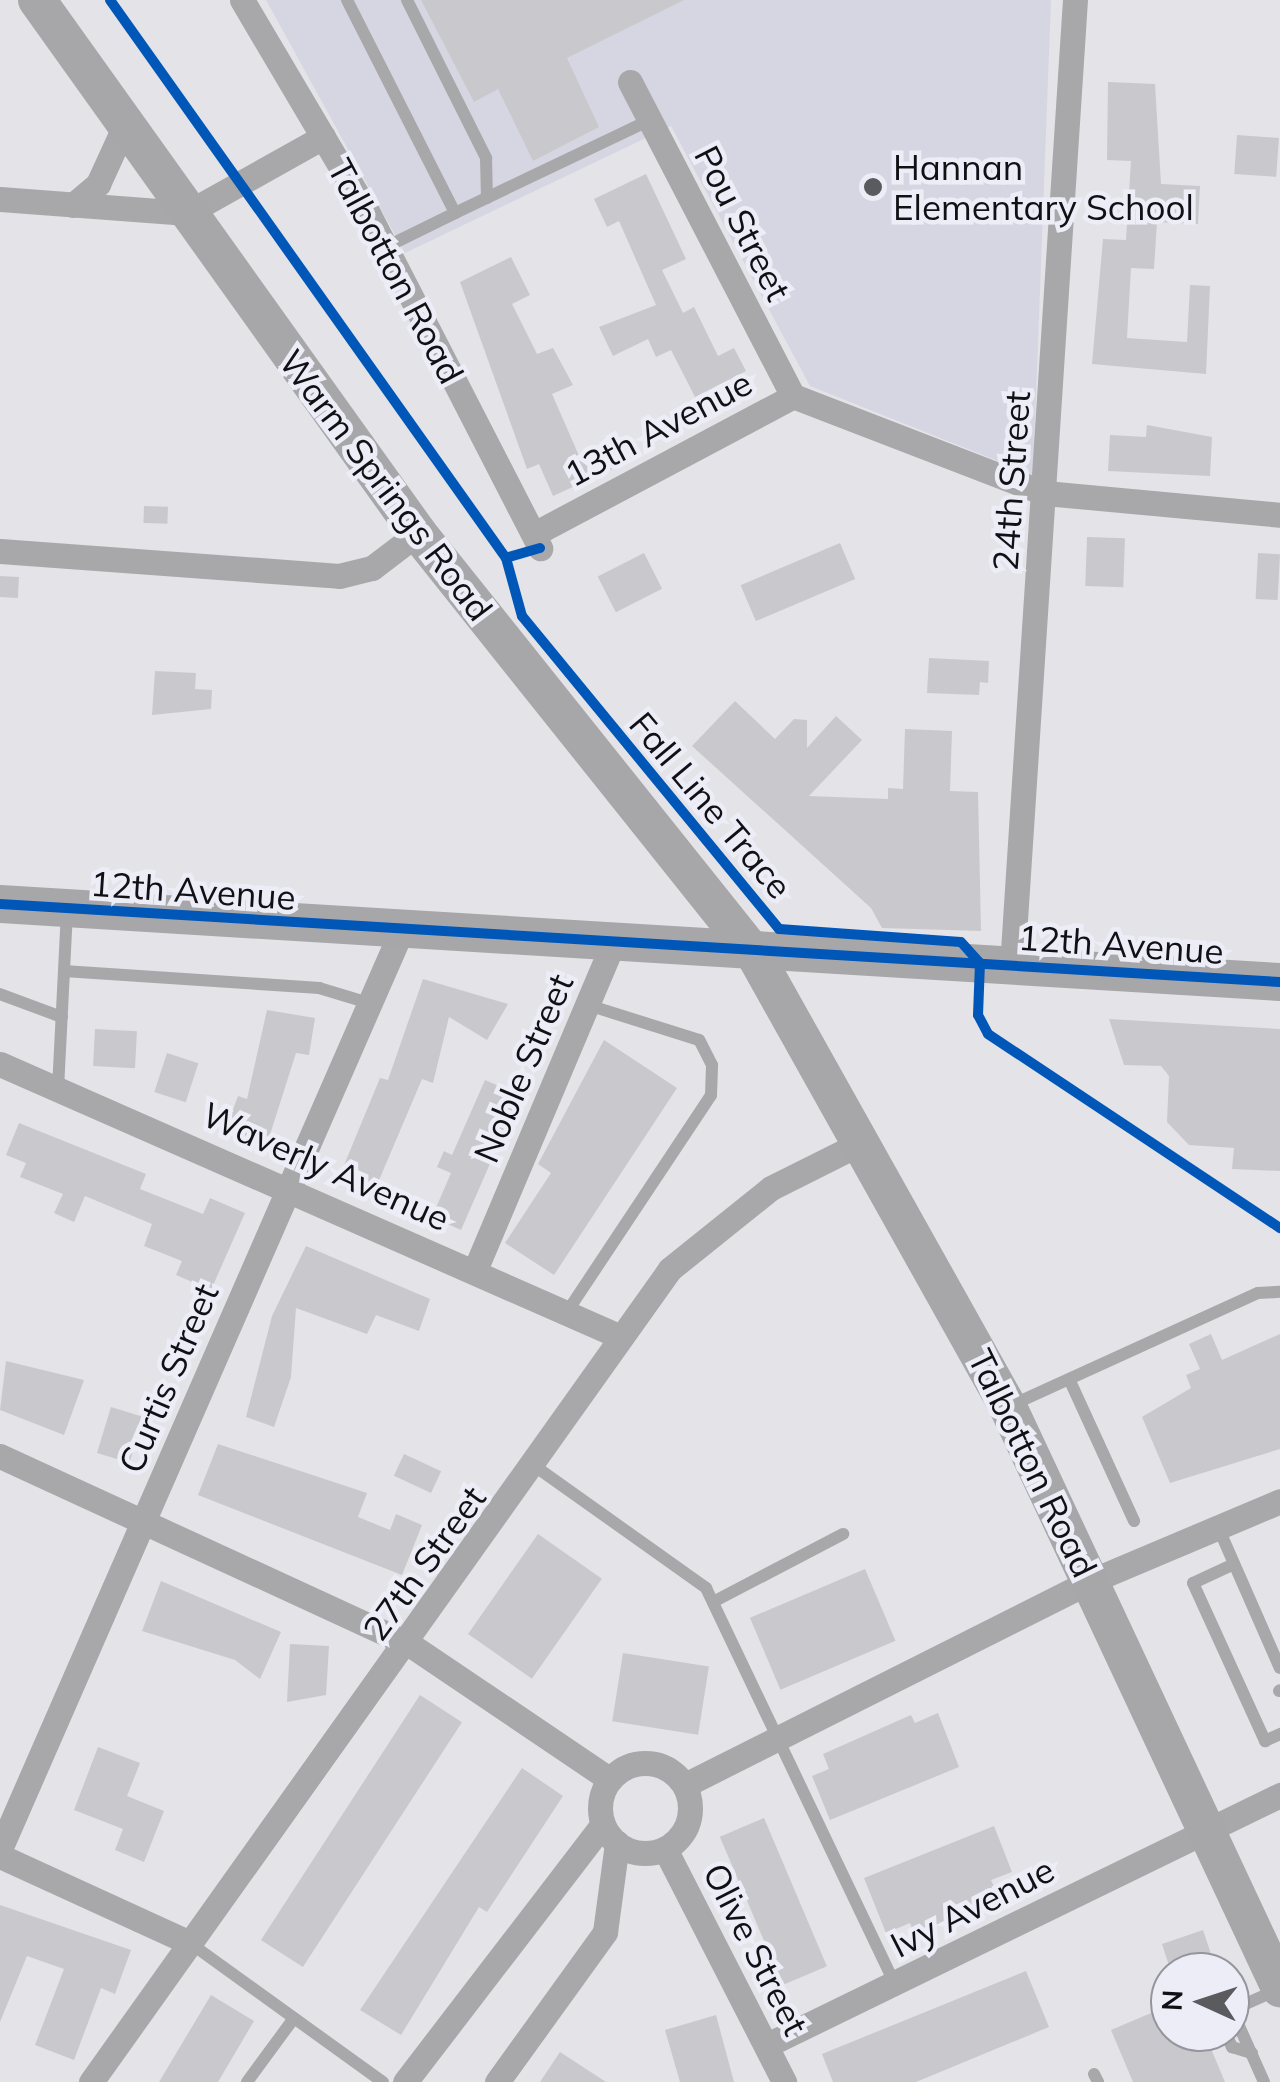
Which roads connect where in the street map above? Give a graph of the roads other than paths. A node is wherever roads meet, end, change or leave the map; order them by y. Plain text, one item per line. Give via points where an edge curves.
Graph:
1 (37, 0) edge
2 (242, 0) edge
3 (347, 0) edge
4 (407, 0) edge
5 (1075, 0) edge
6 (630, 82) dead end
7 (650, 120) junction
8 (125, 125) junction
9 (323, 137) junction
10 (487, 198) junction
11 (0, 199) edge
12 (73, 205) junction
13 (455, 213) junction
14 (187, 214) junction
15 (386, 247) junction
16 (794, 396) junction
17 (1046, 492) junction
18 (1280, 515) edge
19 (418, 533) junction
20 (537, 541) joint
21 (0, 551) edge
22 (0, 904) edge
23 (68, 908) junction
24 (400, 934) junction
25 (611, 948) junction
26 (755, 954) junction
27 (1012, 966) junction
28 (64, 970) junction
29 (1280, 982) edge
30 (0, 994) edge
31 (370, 1003) junction
32 (588, 1004) junction
33 (62, 1017) junction
34 (0, 1064) edge
35 (58, 1089) junction
36 (863, 1142) junction
37 (290, 1186) junction
38 (474, 1270) junction
39 (1280, 1292) edge
40 (567, 1312) junction
41 (621, 1338) junction
42 (1070, 1380) junction
43 (1008, 1407) junction
44 (0, 1456) edge
45 (536, 1467) junction
46 (1280, 1501) edge
47 (1134, 1521) dead end
48 (144, 1522) junction
49 (1218, 1527) junction
50 (843, 1534) dead end
51 (1234, 1564) junction
52 (1091, 1580) junction
53 (714, 1602) junction
54 (409, 1644) junction
55 (1273, 1662) edge
56 (1280, 1734) edge
57 (777, 1738) junction
58 (609, 1780) junction
59 (685, 1785) junction
60 (1280, 1794) edge
61 (1206, 1828) junction
62 (610, 1834) junction
63 (664, 1849) junction
64 (0, 1852) edge
65 (190, 1943) junction
66 (895, 1984) junction
67 (1280, 1988) edge
68 (1250, 2002) edge
69 (294, 2018) junction
70 (767, 2045) junction
71 (1250, 2049) edge
72 (1249, 2052) edge
73 (1252, 2053) junction
74 (91, 2082) edge
75 (247, 2082) edge
76 (383, 2082) edge
77 (405, 2082) edge
78 (497, 2082) edge
79 (784, 2082) edge
80 (1264, 2082) edge

1 - 8 main road, Warm Springs Road
2 - 9 street, Talbotton Road
3 - 13 lane
4 - 10 lane via 486,158
5 - 17 street, 24th Street
6 - 7 street, Pou Street
7 - 10 lane
7 - 16 street, Pou Street
8 - 12 street via 98,184
8 - 14 main road, Warm Springs Road
9 - 14 street
9 - 15 street, Talbotton Road
10 - 13 lane
11 - 12 street
12 - 14 street
13 - 15 lane
14 - 19 main road, Warm Springs Road
15 - 20 street, Talbotton Road
16 - 17 street, 13th Avenue
16 - 20 street, 13th Avenue
17 - 18 street, 13th Avenue
17 - 27 street, 24th Street
19 - 21 street via 372,568 340,576
19 - 26 main road, Warm Springs Road
22 - 23 main road, 12th Avenue
23 - 24 main road, 12th Avenue
23 - 28 lane
24 - 25 main road, 12th Avenue
24 - 31 street, Curtis Street
25 - 26 main road, 12th Avenue
25 - 32 street, Noble Street
26 - 27 main road, 12th Avenue
26 - 36 main road, Talbotton Road
27 - 29 main road, 12th Avenue
28 - 31 lane via 319,988
28 - 33 lane
30 - 33 lane
31 - 37 street, Curtis Street
32 - 38 street, Noble Street
32 - 40 lane via 699,1040 712,1065 711,1095
33 - 35 lane
34 - 35 street, Waverly Avenue
35 - 37 street, Waverly Avenue
36 - 41 street, 27th Street via 772,1188 702,1238
36 - 43 main road, Talbotton Road
37 - 38 street, Waverly Avenue
37 - 48 street, Curtis Street
38 - 40 street, Waverly Avenue
39 - 42 lane via 1258,1293
40 - 41 street, Waverly Avenue
41 - 45 street, 27th Street
42 - 43 lane
42 - 47 lane
43 - 52 main road, Talbotton Road
44 - 48 street
45 - 53 lane via 706,1588
45 - 54 street, 27th Street
46 - 49 street
48 - 54 street
48 - 64 street, Curtis Street
49 - 51 lane
49 - 52 street
50 - 53 lane
51 - 55 lane
51 - 56 lane via 1193,1583 1240,1674 1264,1741
52 - 57 street
52 - 61 main road, Talbotton Road
53 - 57 lane
54 - 58 street
54 - 65 street, 27th Street
57 - 59 street
57 - 66 lane
58 - 59 street via 649,1762
58 - 62 street
59 - 63 street, Olive Street via 686,1828
60 - 61 street, Ivy Avenue
61 - 66 street, Ivy Avenue
61 - 67 main road, Talbotton Road
62 - 63 street, Olive Street
62 - 77 street
62 - 78 street via 605,1932
63 - 70 street, Olive Street
64 - 65 street
65 - 69 lane
65 - 74 street, 27th Street
66 - 70 street, Ivy Avenue
67 - 68 lane
69 - 75 lane
69 - 76 lane
70 - 79 street, Olive Street
71 - 73 lane
72 - 73 lane
73 - 80 lane

